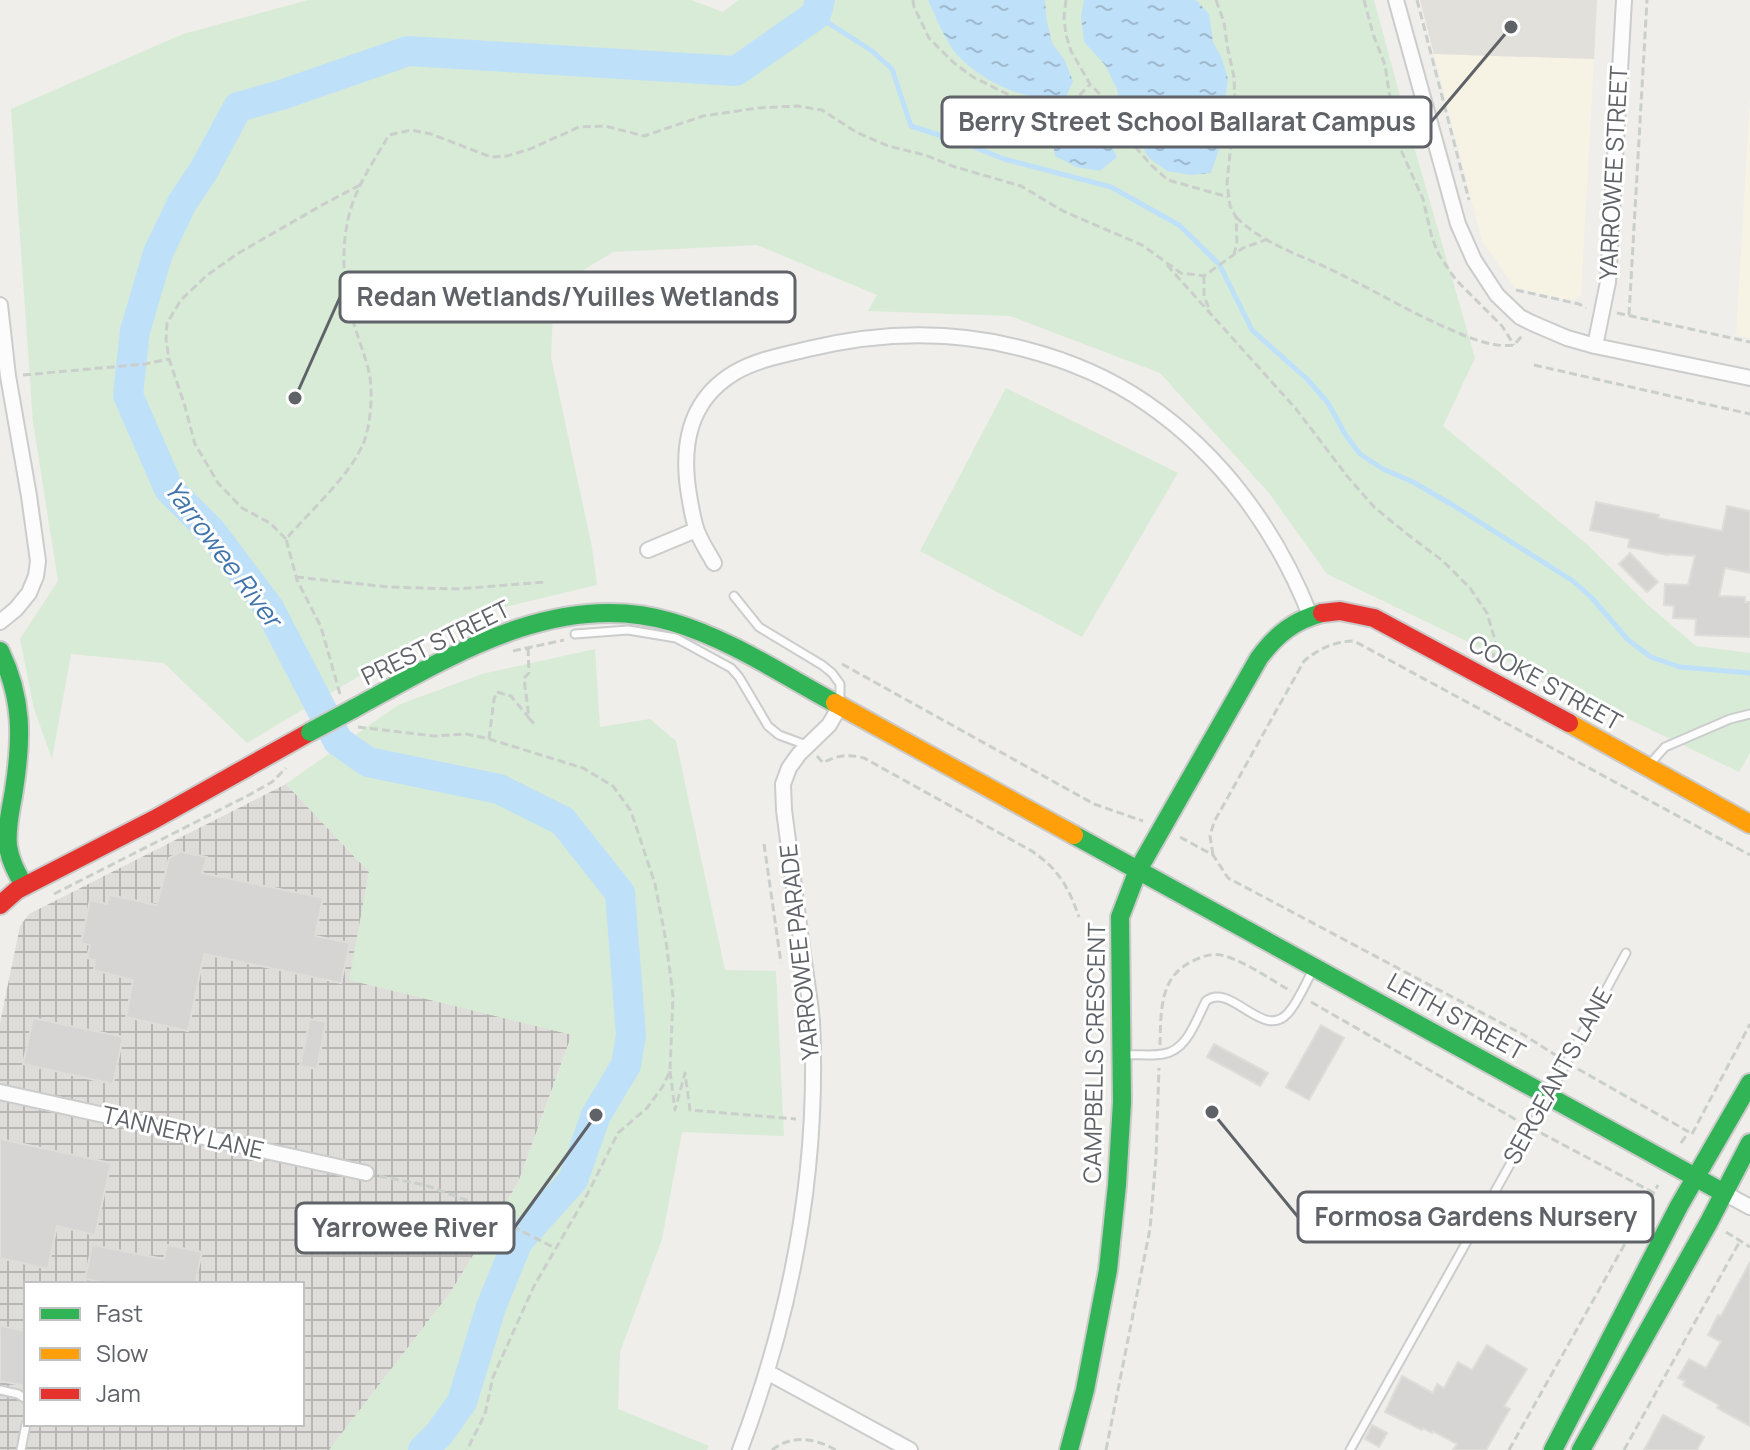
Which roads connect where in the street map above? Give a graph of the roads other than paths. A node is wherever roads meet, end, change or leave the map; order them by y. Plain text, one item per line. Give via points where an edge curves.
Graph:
1 (1396, 0) edge
2 (1624, 0) edge
3 (0, 305) edge
4 (1595, 346) junction
5 (1750, 378) edge
6 (696, 530) junction
7 (648, 550) dead end
8 (714, 563) dead end
9 (734, 596) dead end
10 (1310, 615) junction
11 (0, 622) edge
12 (575, 634) dead end
13 (0, 651) edge
14 (840, 706) junction
15 (1750, 714) edge
16 (808, 745) junction
17 (1646, 767) junction
18 (1750, 824) edge
19 (1138, 870) junction
20 (24, 886) junction
21 (0, 905) edge
22 (1626, 953) dead end
23 (1315, 966) junction
24 (1121, 1055) junction
25 (1750, 1083) edge
26 (0, 1092) edge
27 (1549, 1095) junction
28 (1750, 1143) edge
29 (366, 1173) road end
30 (1696, 1177) junction
31 (1724, 1193) junction
32 (1750, 1207) edge
33 (767, 1372) junction
34 (0, 1390) edge
35 (24, 1398) edge
36 (26, 1426) edge
37 (21, 1450) edge
38 (740, 1450) edge
39 (910, 1450) edge
40 (1069, 1450) edge
41 (1350, 1450) edge
42 (1553, 1450) edge
43 (1581, 1450) edge

1 - 4 street via 1458,224 1474,260 1497,295 1520,317 1555,335
2 - 4 street, YARROWEE STREET via 1608,282
3 - 11 street via 38,561 29,593
4 - 5 street
6 - 7 street
6 - 8 street
6 - 10 street via 686,444 702,406 727,378 766,359 835,343 910,335 976,340 1023,348 1082,369 1136,397 1183,431 1252,506
9 - 14 lane via 763,631 832,673 840,684
10 - 17 main road, COOKE STREET via 1345,611 1374,618
10 - 19 main road, CAMPBELLS CRESCENT via 1266,648
12 - 16 lane via 628,630 676,638 731,668 768,726
13 - 20 main road via 20,712 8,843
14 - 16 street, YARROWEE PARADE
14 - 19 main road, PREST STREET
14 - 20 main road, PREST STREET, bridge via 724,643 673,622 607,612 559,617 497,634 439,663
15 - 17 lane via 1665,747
16 - 33 street, YARROWEE PARADE via 789,768 783,793 812,1019 812,1120 808,1181 791,1279
17 - 18 main road, COOKE STREET
19 - 23 main road, LEITH STREET
19 - 24 main road, CAMPBELLS CRESCENT via 1120,917
20 - 21 main road, PREST STREET
22 - 27 lane, SERGEANTS LANE
23 - 24 lane via 1288,1014 1277,1021 1263,1019 1221,995 1211,997 1179,1048 1166,1054
23 - 27 main road, LEITH STREET
24 - 40 main road, CAMPBELLS CRESCENT via 1108,1270
25 - 30 main road
26 - 29 street, TANNERY LANE
27 - 30 main road, LEITH STREET
27 - 41 lane, SERGEANTS LANE
28 - 31 main road
30 - 31 main road, LEITH STREET
30 - 42 main road
31 - 32 street, LEITH STREET
31 - 43 main road
33 - 38 street, YARROWEE PARADE
33 - 39 street
34 - 35 lane
36 - 37 lane

